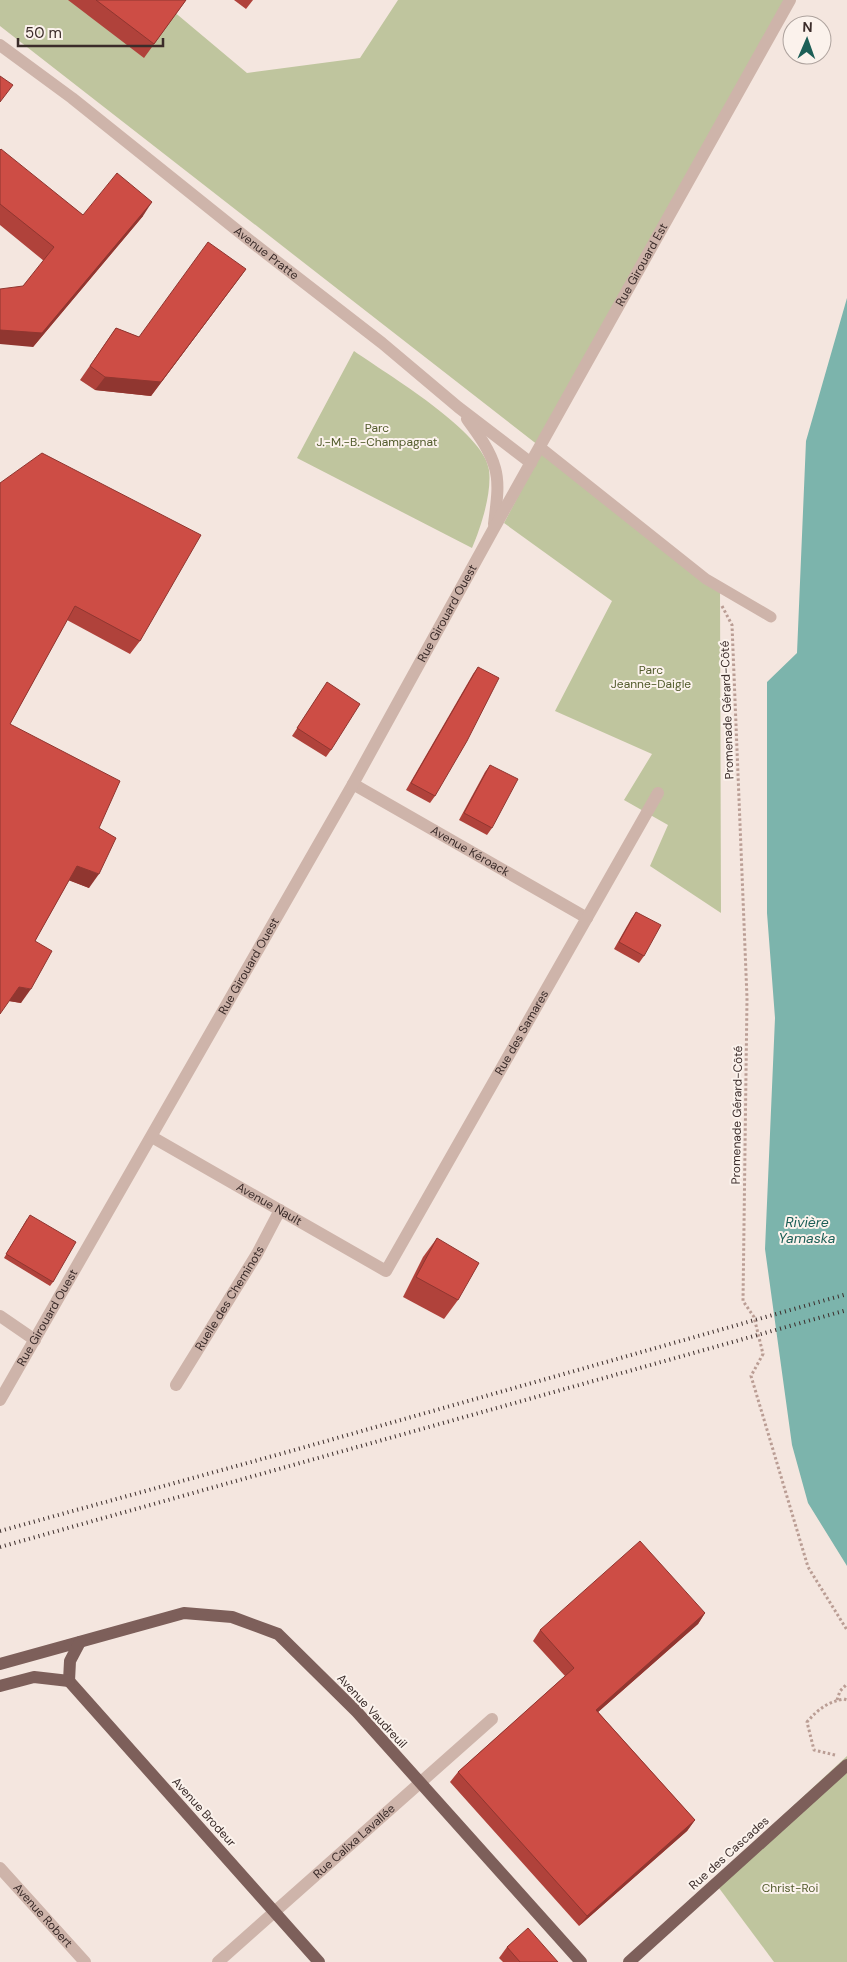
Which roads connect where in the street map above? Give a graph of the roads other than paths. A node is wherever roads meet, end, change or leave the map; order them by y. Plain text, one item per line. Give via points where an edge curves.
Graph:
1 (790, 0) edge
2 (0, 45) edge
3 (458, 407) junction
4 (540, 447) junction
5 (531, 463) junction
6 (493, 530) junction
7 (771, 617) dead end
8 (353, 784) junction
9 (658, 794) dead end
10 (587, 918) junction
11 (152, 1137) junction
12 (280, 1210) junction
13 (386, 1272) joint
14 (0, 1316) edge
15 (35, 1340) junction
16 (176, 1385) dead end
17 (0, 1400) edge
18 (80, 1642) junction
19 (0, 1664) edge
20 (69, 1681) junction
21 (0, 1686) edge
22 (492, 1719) dead end
23 (847, 1765) edge
24 (420, 1783) junction
25 (0, 1868) edge
26 (275, 1912) junction
27 (85, 1962) edge
28 (218, 1962) edge
29 (319, 1962) edge
30 (581, 1962) edge
31 (629, 1962) edge

1 - 4 street, Rue Girouard Est
2 - 3 street, Avenue Pratte via 382,343
3 - 5 street, Avenue Pratte
3 - 6 street via 482,439 495,468 497,499
4 - 5 street, Rue Girouard Est
4 - 7 lane via 706,579
5 - 6 street, Rue Girouard Est
6 - 8 street, Rue Girouard Ouest
8 - 10 street, Avenue Kéroack
8 - 11 street, Rue Girouard Ouest
9 - 10 street, Rue des Samares
10 - 13 street, Rue des Samares
11 - 12 street, Avenue Nault
11 - 15 street, Rue Girouard Ouest
12 - 13 street, Avenue Nault
12 - 16 street, Ruelle des Cheminots via 257,1254
14 - 15 street
15 - 17 street, Rue Girouard Ouest
18 - 19 main road, Avenue Vaudreuil
18 - 20 main road via 70,1661
18 - 24 main road, Avenue Vaudreuil via 184,1613 232,1616 278,1634 357,1712
20 - 21 main road via 34,1677
20 - 26 main road, Avenue Brodeur
22 - 24 street, Rue Calixa Lavallée
23 - 31 main road, Rue des Cascades
24 - 26 street, Rue Calixa Lavallée
24 - 30 main road, Avenue Vaudreuil
25 - 27 street, Avenue Robert
26 - 28 street, Rue Calixa Lavallée
26 - 29 main road, Avenue Brodeur

